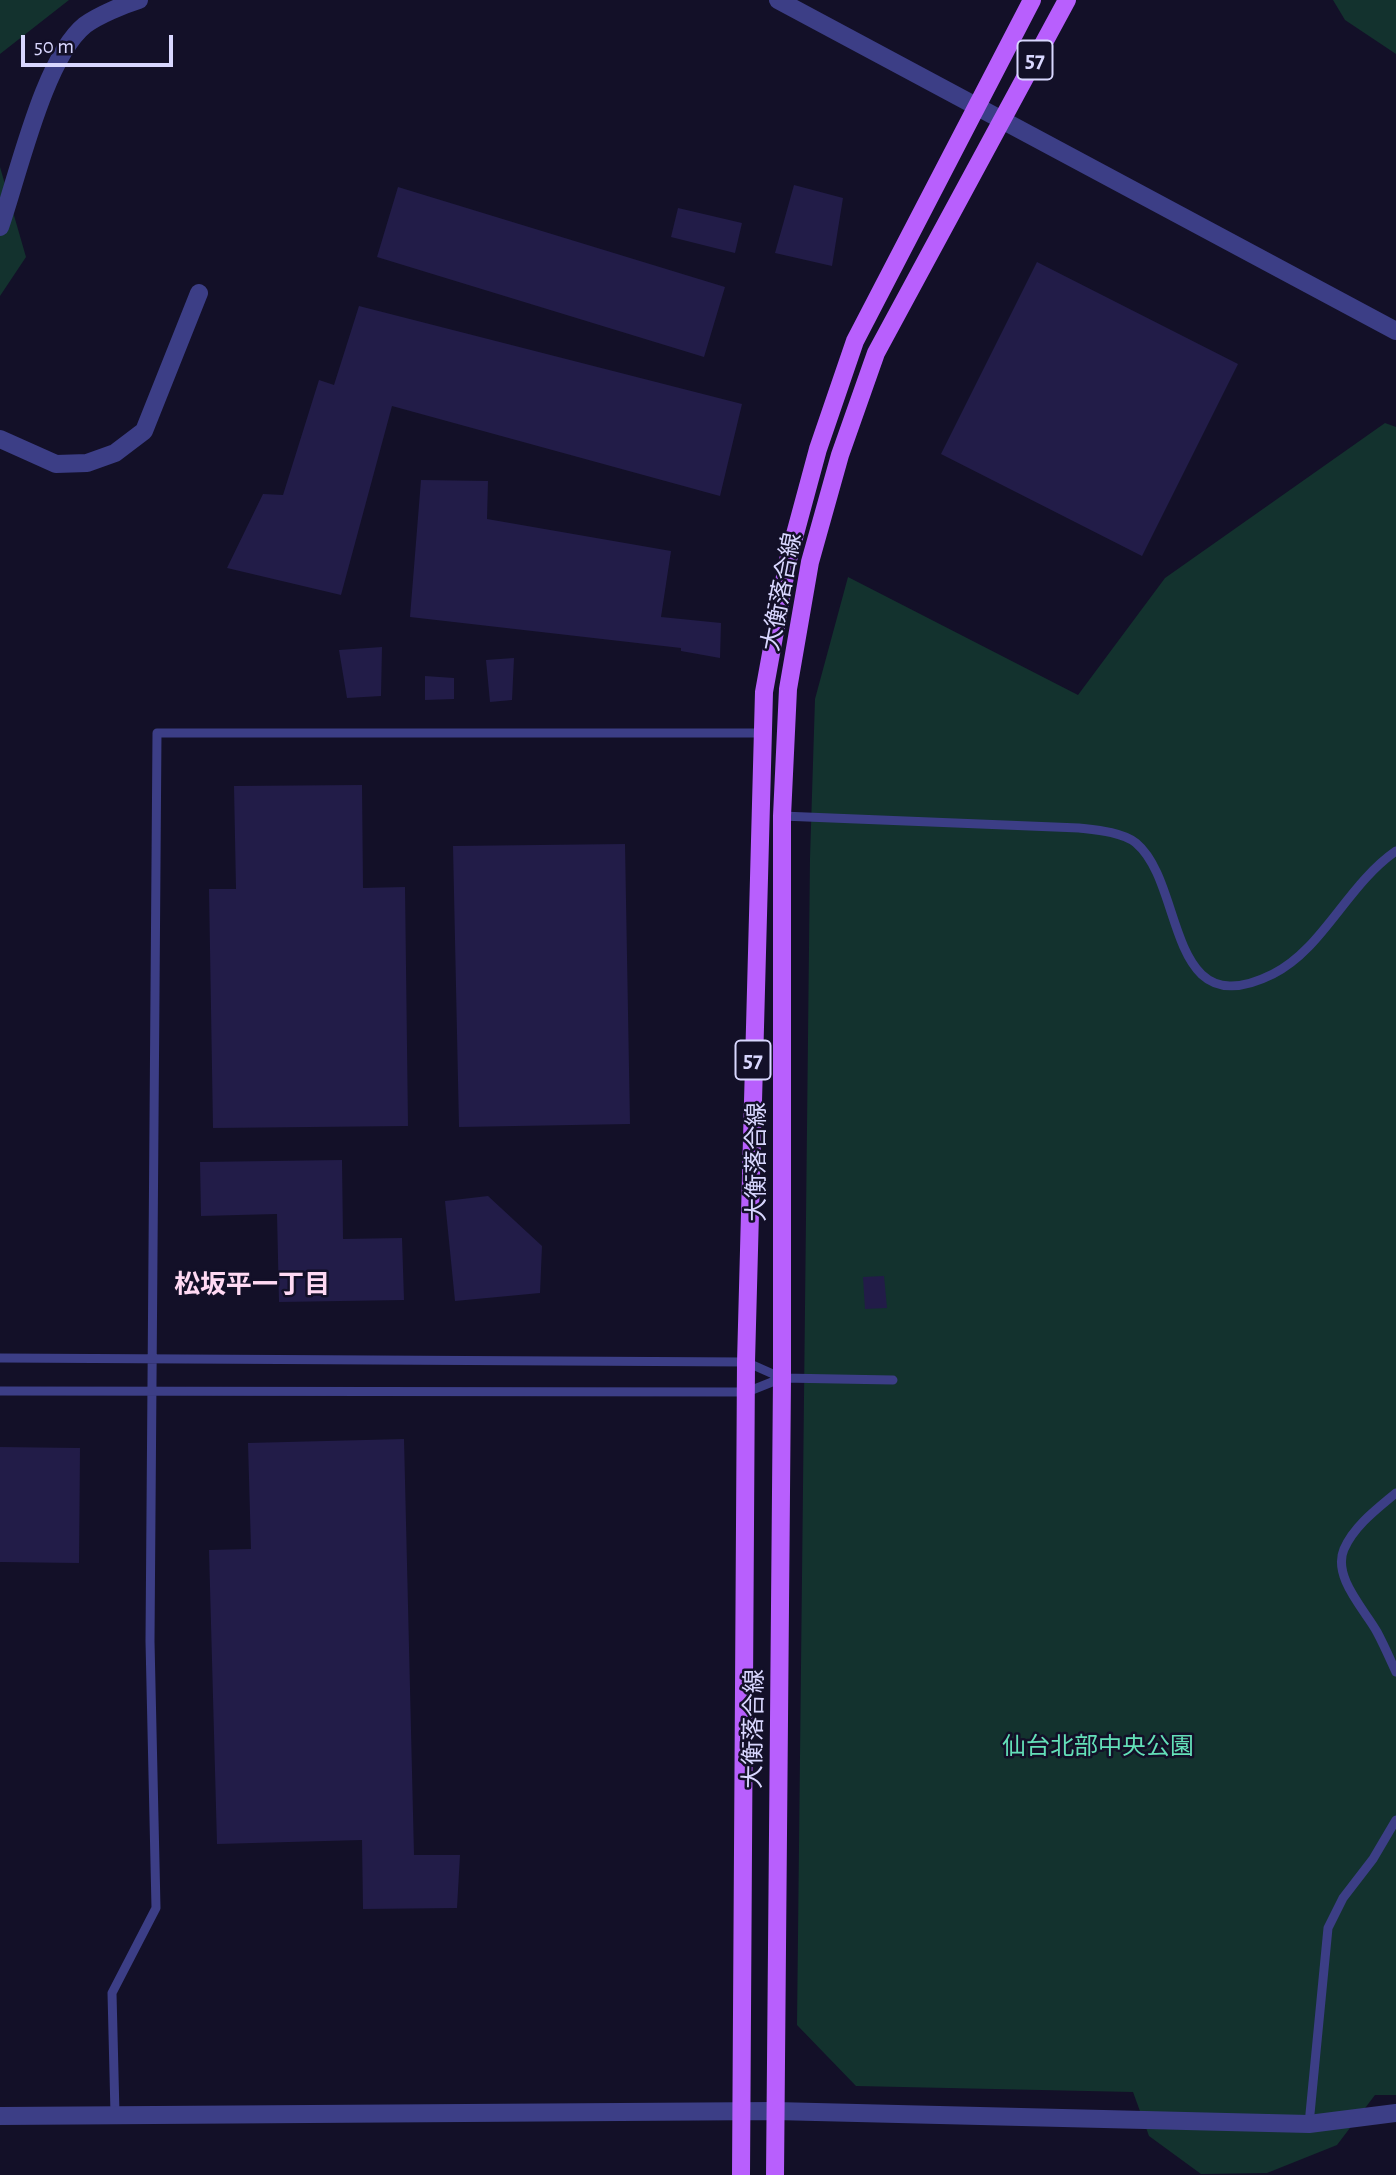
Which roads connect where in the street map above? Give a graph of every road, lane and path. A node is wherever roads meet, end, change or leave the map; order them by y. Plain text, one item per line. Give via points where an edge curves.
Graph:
1 (139, 0) edge
2 (779, 0) edge
3 (1032, 0) edge
4 (1067, 0) edge
5 (976, 105) junction
6 (1003, 120) junction
7 (0, 227) edge
8 (199, 293) dead end
9 (1396, 331) edge
10 (0, 439) edge
11 (762, 733) junction
12 (782, 816) junction
13 (1396, 851) edge
14 (0, 1358) edge
15 (152, 1359) junction
16 (746, 1362) junction
17 (782, 1378) junction
18 (893, 1380) dead end
19 (0, 1391) edge
20 (153, 1391) junction
21 (747, 1392) junction
22 (1396, 1493) edge
23 (1396, 1672) edge
24 (1396, 1820) edge
25 (775, 2110) junction
26 (741, 2111) junction
27 (1396, 2113) edge
28 (115, 2114) junction
29 (0, 2116) edge
30 (1309, 2124) junction
31 (741, 2175) edge
32 (775, 2175) edge

1 - 7 street via 85,26 63,55 45,92
2 - 5 street
3 - 5 main road, 大衡落合線 / 57
4 - 6 main road, 大衡落合線 / 57
5 - 6 street
5 - 11 main road, 大衡落合線 / 57 via 855,341 818,449 788,560 764,692
6 - 9 street
6 - 12 main road, 大衡落合線 / 57 via 876,353 840,455 810,562 788,689
8 - 10 street via 144,431 115,453 87,463 56,464
11 - 15 lane via 157,733
11 - 16 main road, 大衡落合線 / 57
12 - 13 lane via 1079,828 1135,842 1157,878 1184,952 1196,970 1216,984 1238,986 1265,978 1304,953 1367,872
12 - 17 main road, 大衡落合線 / 57
14 - 15 lane
15 - 16 lane
15 - 20 lane
16 - 17 lane
16 - 21 main road, 大衡落合線 / 57
17 - 18 lane
17 - 21 lane
17 - 25 main road, 大衡落合線 / 57
19 - 20 lane
20 - 21 lane
20 - 28 lane via 150,1641 156,1908 112,1993
21 - 26 main road, 大衡落合線 / 57
22 - 23 lane via 1354,1531 1342,1559 1348,1586
24 - 30 lane via 1328,1928
25 - 26 street
25 - 30 street
25 - 32 main road, 大衡落合線 / 57
26 - 28 street
26 - 31 main road, 大衡落合線 / 57
27 - 30 street
28 - 29 street

